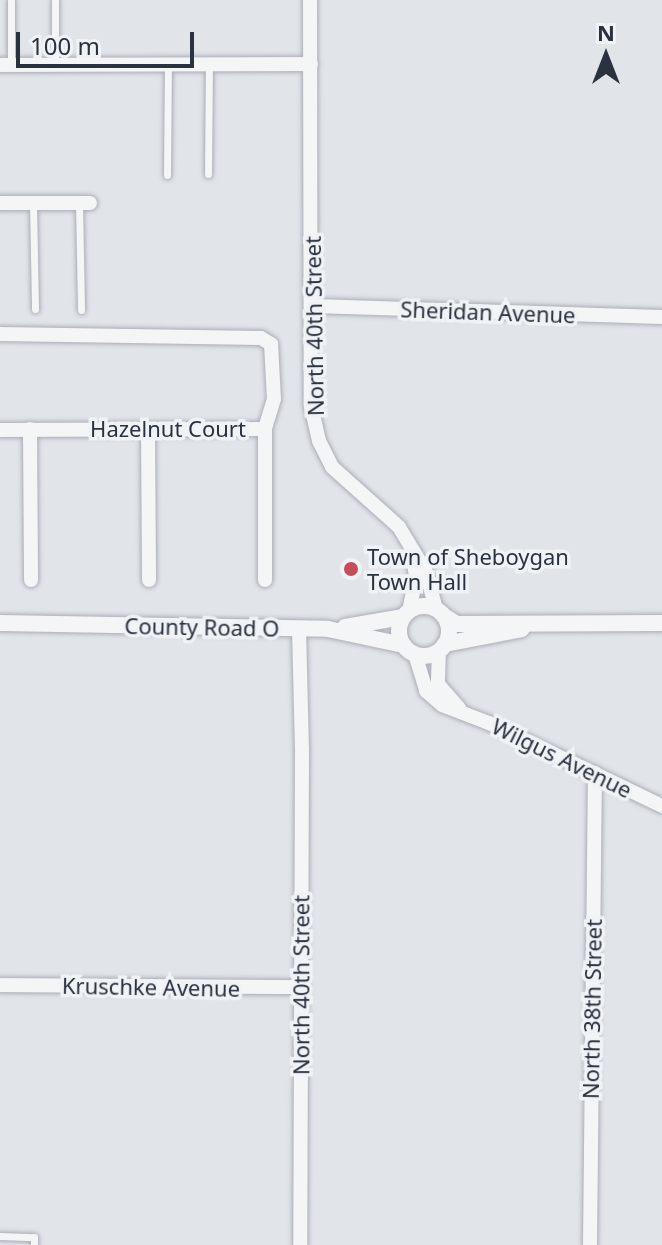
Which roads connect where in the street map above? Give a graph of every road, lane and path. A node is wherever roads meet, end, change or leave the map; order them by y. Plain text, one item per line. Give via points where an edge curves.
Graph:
1 (11, 0) edge
2 (55, 0) edge
3 (310, 0) edge
4 (6, 64) edge
5 (55, 64) junction
6 (168, 64) junction
7 (209, 64) junction
8 (311, 64) junction
9 (208, 174) dead end
10 (167, 175) dead end
11 (0, 203) edge
12 (33, 203) junction
13 (84, 203) joint
14 (313, 306) junction
15 (35, 309) dead end
16 (81, 310) dead end
17 (662, 317) edge
18 (0, 334) edge
19 (30, 429) junction
20 (148, 429) junction
21 (265, 429) junction
22 (0, 430) edge
23 (411, 548) junction
24 (31, 580) dead end
25 (149, 580) dead end
26 (265, 580) dead end
27 (440, 613) junction
28 (406, 614) junction
29 (0, 623) edge
30 (662, 623) edge
31 (539, 626) junction
32 (299, 628) junction
33 (328, 629) junction
34 (442, 647) junction
35 (409, 649) junction
36 (462, 711) junction
37 (595, 773) junction
38 (662, 806) edge
39 (0, 985) edge
40 (301, 987) junction
41 (0, 1236) edge
42 (34, 1245) edge
43 (300, 1245) edge
44 (590, 1245) edge

1 - 4 lane
2 - 5 lane
3 - 8 street, North 40th Street
4 - 5 street
5 - 6 street
6 - 7 street
6 - 10 lane
7 - 8 street
7 - 9 lane
8 - 14 street, North 40th Street
11 - 12 street
12 - 13 street
12 - 15 lane
13 - 16 lane
14 - 17 street, Sheridan Avenue
14 - 23 street, North 40th Street via 311,406 319,441 332,467 399,527
18 - 21 street, Hazelnut Court via 261,338 273,352 274,399
19 - 20 street, Hazelnut Court
19 - 22 street, Hazelnut Court
19 - 24 street
20 - 21 street, Hazelnut Court
20 - 25 street
21 - 26 street
23 - 27 street, North 40th Street
23 - 28 street via 416,577
27 - 28 street via 422,606
27 - 31 street via 457,624
27 - 34 street via 448,630
28 - 33 street
28 - 35 street via 399,631
29 - 32 street, County Road O
30 - 31 street
31 - 34 street
32 - 33 street, County Road O
32 - 40 street, North 40th Street
33 - 35 street, County Road O
34 - 35 street via 432,654
34 - 36 street, Wilgus Avenue via 438,684
35 - 36 street, Wilgus Avenue via 429,695
36 - 37 street, Wilgus Avenue
37 - 38 street, Wilgus Avenue
37 - 44 street, North 38th Street
39 - 40 street, Kruschke Avenue
40 - 43 street, North 40th Street
41 - 42 lane via 34,1237

